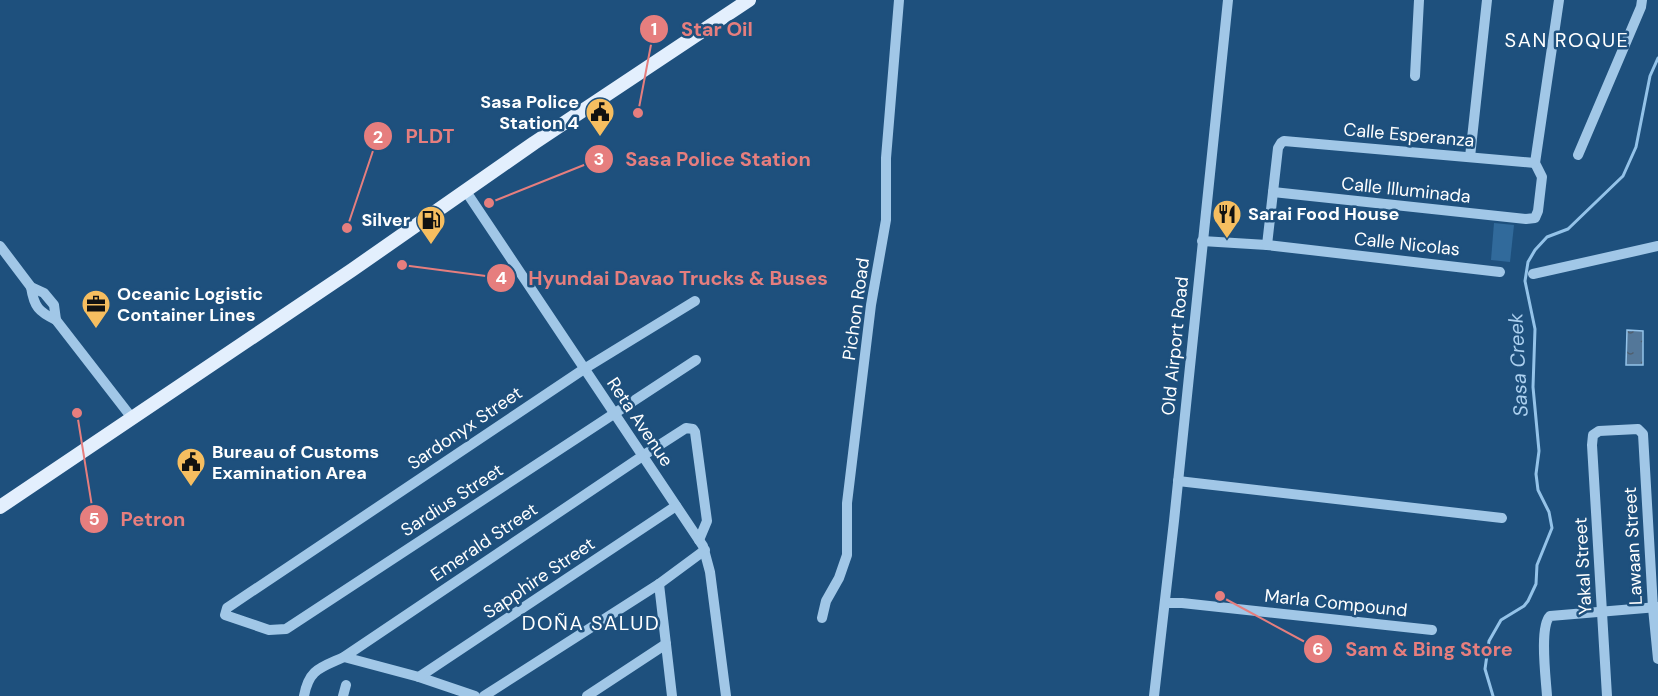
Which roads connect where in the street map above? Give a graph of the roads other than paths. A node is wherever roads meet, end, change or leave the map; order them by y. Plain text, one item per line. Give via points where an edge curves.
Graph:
1 (749, 0) edge
2 (899, 0) edge
3 (1228, 0) edge
4 (1419, 0) edge
5 (1487, 0) edge
6 (1558, 0) edge
7 (1642, 0) edge
8 (1415, 76) dead end
9 (1578, 155) dead end
10 (1470, 158) junction
11 (1535, 163) junction
12 (465, 190) junction
13 (1273, 192) junction
14 (1202, 241) junction
15 (1267, 245) junction
16 (0, 246) edge
17 (1658, 246) edge
18 (1500, 272) dead end
19 (1533, 274) dead end
20 (695, 301) dead end
21 (696, 360) dead end
22 (585, 369) junction
23 (615, 413) junction
24 (132, 418) junction
25 (1641, 431) joint
26 (644, 455) junction
27 (1178, 481) junction
28 (676, 506) junction
29 (0, 507) edge
30 (1502, 518) dead end
31 (702, 545) junction
32 (659, 584) junction
33 (1165, 603) junction
34 (1655, 607) edge
35 (226, 608) joint
36 (1602, 611) junction
37 (822, 618) dead end
38 (1432, 630) dead end
39 (666, 644) junction
40 (344, 657) junction
41 (1658, 659) edge
42 (419, 677) junction
43 (304, 696) edge
44 (475, 696) edge
45 (484, 696) edge
46 (587, 696) edge
47 (672, 696) edge
48 (726, 696) edge
49 (1154, 696) edge
50 (1547, 696) edge
51 (1607, 696) edge

1 - 12 main road
2 - 37 street, Pichon Road via 886,158 886,220 871,305 847,503 847,555
3 - 14 street, Old Airport Road
4 - 8 street
5 - 10 street
6 - 11 street
7 - 9 street
10 - 11 street, Calle Esperanza
10 - 13 street, Calle Esperanza via 1281,142
11 - 13 street, Calle Illuminada via 1542,177 1538,211 1535,218 1526,219
12 - 22 street, Reta Avenue
12 - 24 main road
13 - 15 street
14 - 15 street, Calle Nicolas
14 - 27 street, Old Airport Road
15 - 18 street, Calle Nicolas
16 - 24 street via 31,287 44,293 54,305 56,320
17 - 19 street
20 - 22 street, Sardonyx Street
21 - 23 street, Sardius Street
22 - 23 street, Reta Avenue
22 - 35 street, Sardonyx Street
23 - 26 street, Reta Avenue
23 - 35 street, Sardius Street via 286,629 269,630 228,616
24 - 29 main road
25 - 34 street, Lawaan Street
25 - 36 street, Yakal Street via 1608,430 1593,435
26 - 28 street, Reta Avenue
26 - 31 street, Emerald Street via 684,429 693,429 707,521
26 - 40 street, Emerald Street
27 - 30 street
27 - 33 street, Old Airport Road
28 - 31 street, Reta Avenue
28 - 42 street, Sapphire Street
31 - 32 street
31 - 48 street, Reta Avenue via 710,572
32 - 39 street
32 - 45 street
33 - 38 street, Marla Compound
33 - 49 street, Old Airport Road
34 - 36 street
34 - 41 street, Lawaan Street
36 - 50 street via 1550,616 1545,626
36 - 51 street, Yakal Street
39 - 46 street
39 - 47 street
40 - 42 street
40 - 43 street, Emerald Street via 312,673
42 - 44 street

